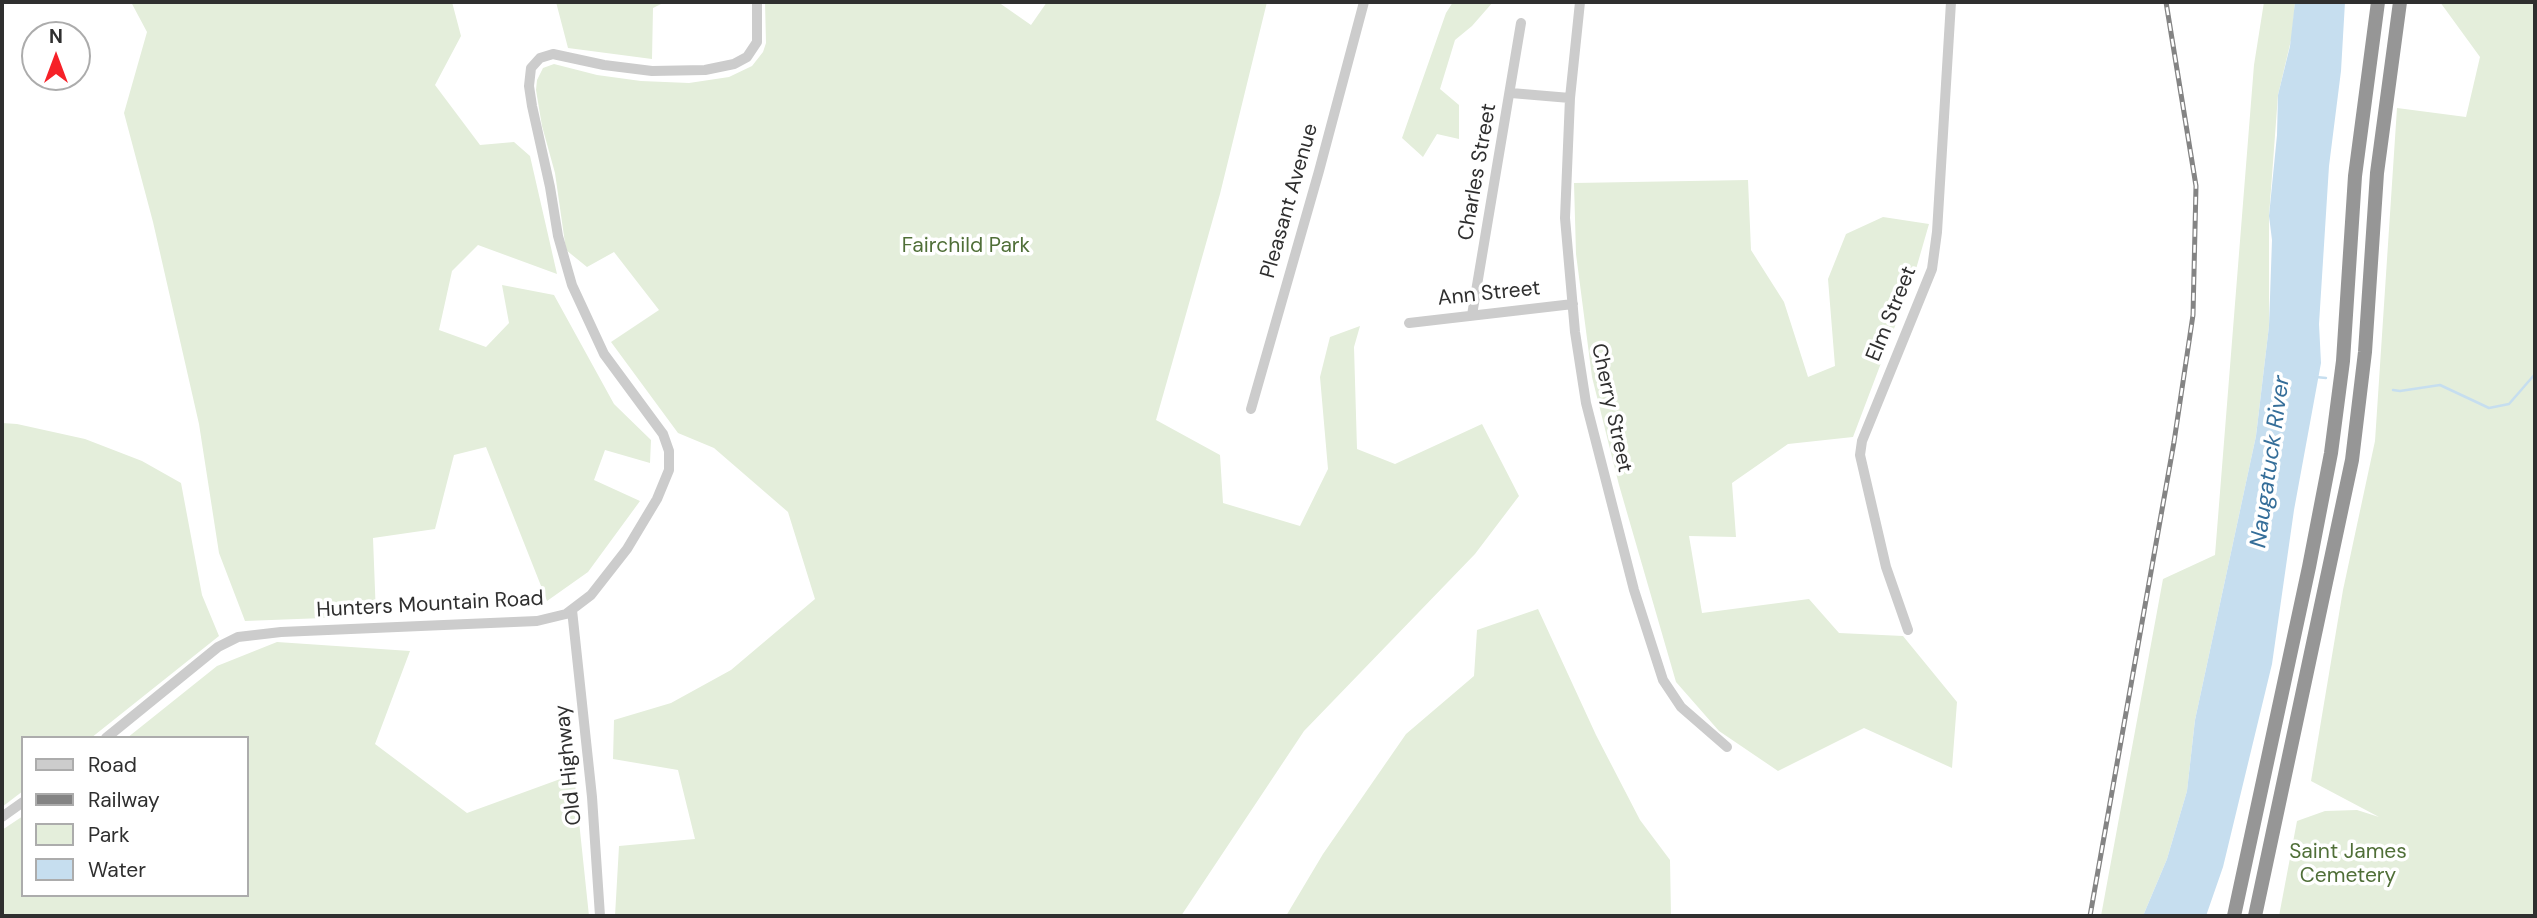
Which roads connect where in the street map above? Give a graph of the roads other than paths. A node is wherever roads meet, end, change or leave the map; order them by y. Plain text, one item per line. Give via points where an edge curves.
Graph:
1 (757, 2) edge
2 (1364, 2) edge
3 (1580, 2) edge
4 (1951, 2) edge
5 (2378, 2) edge
6 (2400, 2) edge
7 (1521, 23) dead end
8 (1511, 93) junction
9 (1570, 98) junction
10 (1573, 304) junction
11 (1472, 315) junction
12 (1409, 323) dead end
13 (1251, 409) dead end
14 (572, 610) junction
15 (1908, 630) dead end
16 (108, 736) edge
17 (1727, 747) dead end
18 (21, 803) edge
19 (2, 817) edge
20 (2234, 913) edge
21 (600, 916) edge
22 (2256, 916) edge

1 - 14 street, Hunters Mountain Road via 757,42 747,57 734,64 705,70 652,71 553,54 540,58 531,68 532,106 572,285 604,354 663,433 670,459 666,480 644,523 605,579
2 - 13 street, Pleasant Avenue
3 - 9 street, Cherry Street
4 - 15 street, Elm Street via 1932,269 1860,455 1886,567
5 - 20 highway via 2355,176 2343,360 2331,453
6 - 22 highway via 2377,173 2365,352 2348,483
7 - 8 street
8 - 9 street, Charles Street
8 - 11 street, Charles Street
9 - 10 street, Cherry Street via 1565,218
10 - 11 street, Ann Street
10 - 17 street, Cherry Street via 1586,403 1634,590 1663,680 1681,707
11 - 12 street, Ann Street
14 - 16 street, Hunters Mountain Road via 514,623 239,637 218,647
14 - 21 street, Old Highway
18 - 19 street

